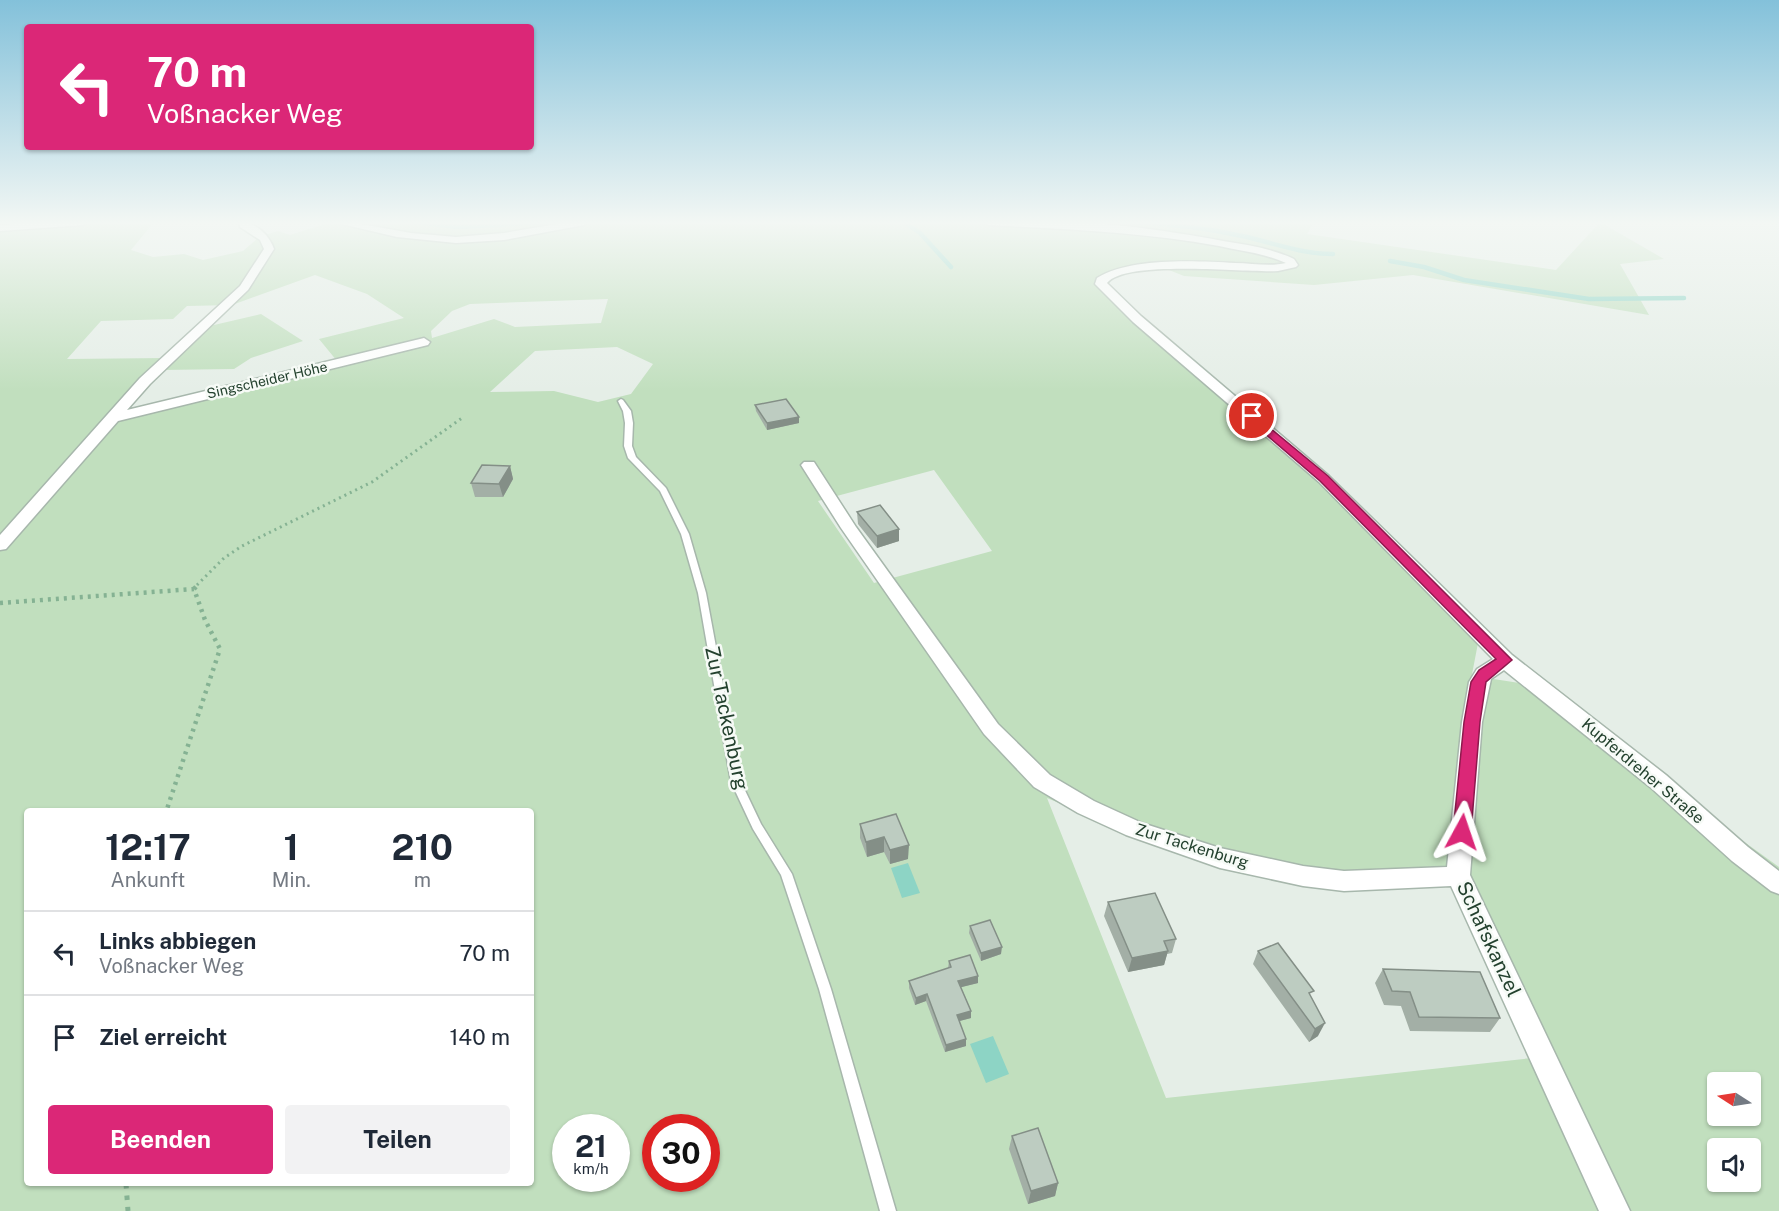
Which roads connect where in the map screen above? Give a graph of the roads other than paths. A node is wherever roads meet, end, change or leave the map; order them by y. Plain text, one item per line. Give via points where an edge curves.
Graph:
1 (251, 279) edge
2 (1103, 279) edge
3 (424, 342) dead end
4 (621, 401) dead end
5 (111, 418) junction
6 (809, 465) dead end
7 (0, 545) edge
8 (1505, 660) junction
9 (1458, 876) junction
10 (1779, 884) edge
11 (888, 1211) edge
12 (1614, 1211) edge

1 - 5 street
2 - 8 street, Kupferdreher Straße via 1101,284 1137,319 1324,479
3 - 5 street, Singscheider Höhe
4 - 11 lane, Zur Tackenburg via 627,411 632,458 663,490 686,534 702,593 736,782 756,826 786,874 825,989
5 - 7 street
6 - 9 street, Zur Tackenburg via 991,729 1042,781 1125,825 1220,858 1344,881
8 - 9 street, Schafskanzel via 1479,682
8 - 10 street, Kupferdreher Straße
9 - 12 street, Schafskanzel

